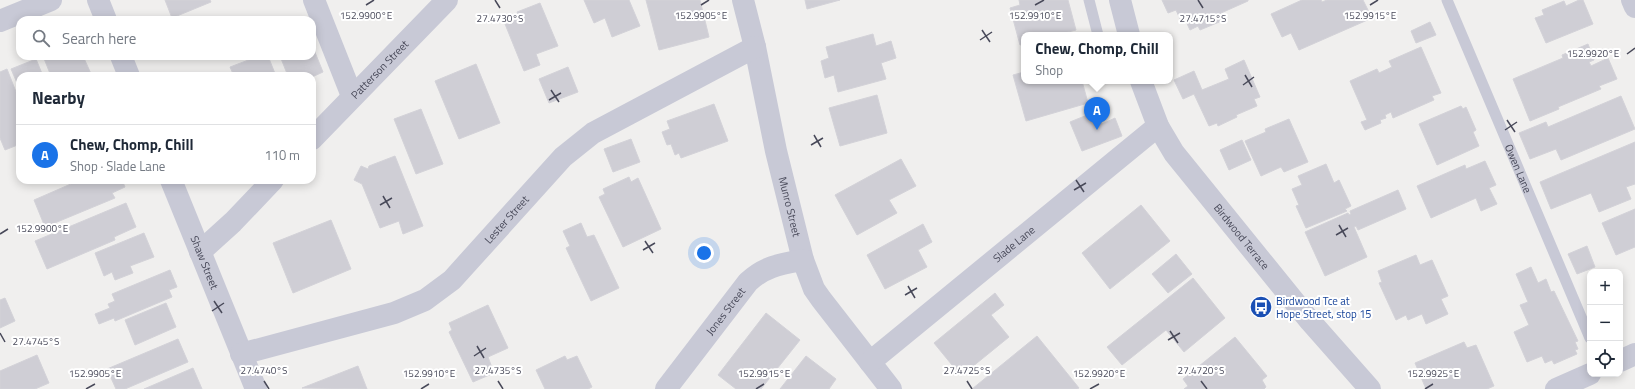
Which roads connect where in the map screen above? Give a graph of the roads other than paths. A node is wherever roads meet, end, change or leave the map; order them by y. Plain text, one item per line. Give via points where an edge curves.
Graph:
1 (51, 0) edge
2 (98, 0) edge
3 (314, 0) edge
4 (447, 0) edge
5 (743, 0) edge
6 (1089, 0) edge
7 (1120, 0) edge
8 (1447, 0) edge
9 (1632, 0) edge
10 (1635, 7) edge
11 (104, 16) edge
12 (0, 21) edge
13 (1097, 32) edge
14 (1128, 32) edge
15 (755, 47) junction
16 (123, 60) edge
17 (127, 72) edge
18 (1141, 84) edge
19 (352, 96) junction
20 (1158, 126) junction
21 (316, 135) edge
22 (173, 184) edge
23 (269, 184) edge
24 (200, 252) junction
25 (803, 260) junction
26 (1587, 331) edge
27 (241, 354) junction
28 (1635, 354) edge
29 (1623, 360) edge
30 (870, 362) junction
31 (1587, 375) edge
32 (1364, 385) edge
33 (256, 389) edge
34 (666, 389) edge
35 (891, 389) edge
36 (1556, 389) edge

1 - 12 street
2 - 11 street
3 - 19 street
4 - 19 street, Patterson Street
5 - 15 street, Munro Street
6 - 13 lane
7 - 14 street
8 - 26 lane, Owen Lane
9 - 10 street
15 - 25 street, Munro Street via 776,152
15 - 27 street, Lester Street via 593,133 563,157 452,280 425,300 394,313
16 - 17 street
18 - 20 street, Birdwood Terrace
19 - 21 street, Patterson Street
20 - 30 street, Slade Lane
20 - 32 street, Birdwood Terrace via 1194,179
22 - 24 street, Shaw Street
23 - 24 street
24 - 27 street, Shaw Street
25 - 30 street, Munro Street via 814,289
25 - 34 street, Jones Street via 764,269 748,282
27 - 33 street, Shaw Street
28 - 29 street
30 - 35 street, Munro Street
31 - 36 street

